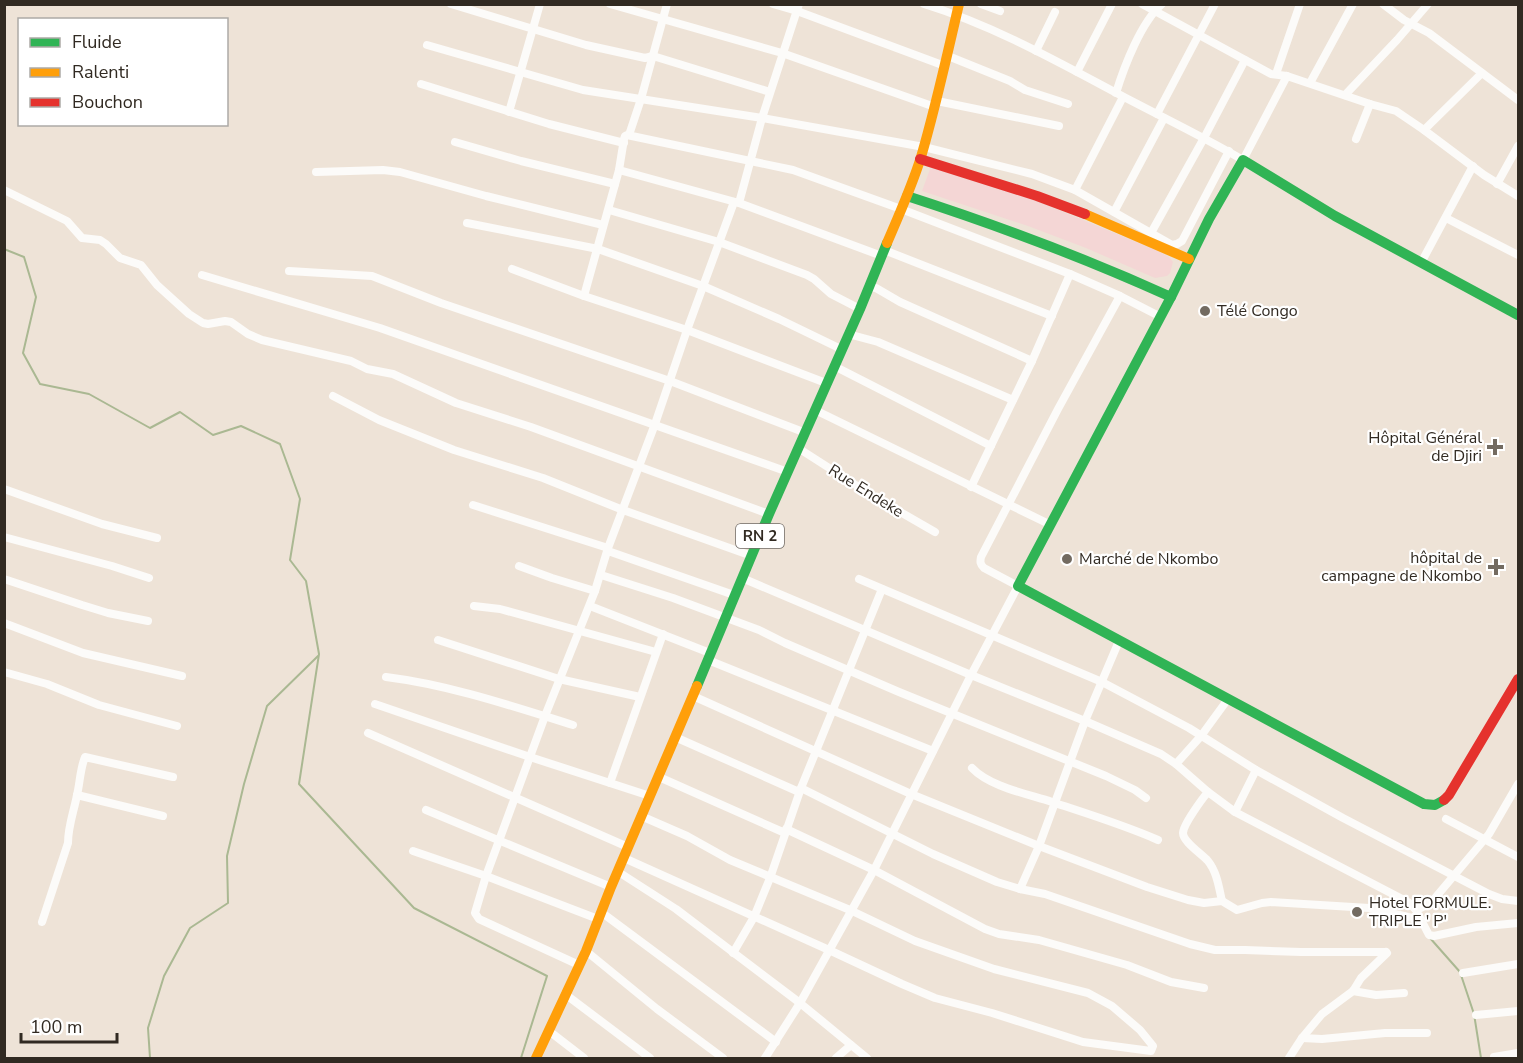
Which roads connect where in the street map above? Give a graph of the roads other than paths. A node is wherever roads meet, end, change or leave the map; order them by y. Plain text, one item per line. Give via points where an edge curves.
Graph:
1 (451, 4) edge
2 (540, 4) edge
3 (610, 4) edge
4 (667, 4) edge
5 (773, 4) edge
6 (924, 4) edge
7 (981, 4) edge
8 (1112, 4) edge
9 (1142, 4) edge
10 (1162, 4) edge
11 (1215, 4) edge
12 (1300, 4) edge
13 (1353, 4) edge
14 (1383, 4) edge
15 (1428, 4) edge
16 (798, 8) edge
17 (958, 9) edge
18 (1154, 11) junction
19 (1000, 12) dead end
20 (1055, 12) dead end
21 (662, 19) junction
22 (1412, 23) junction
23 (532, 29) junction
24 (1198, 35) junction
25 (427, 45) dead end
26 (1036, 51) junction
27 (782, 53) junction
28 (653, 56) junction
29 (1245, 60) junction
30 (947, 61) junction
31 (520, 72) junction
32 (1077, 72) junction
33 (1482, 73) junction
34 (1276, 74) junction
35 (1287, 76) junction
36 (1310, 83) junction
37 (421, 84) dead end
38 (770, 92) junction
39 (1119, 95) junction
40 (1345, 95) junction
41 (641, 99) junction
42 (1518, 100) edge
43 (936, 104) junction
44 (1068, 104) dead end
45 (1370, 104) junction
46 (509, 112) junction
47 (1160, 116) junction
48 (762, 118) junction
49 (1059, 126) dead end
50 (1424, 130) junction
51 (629, 135) junction
52 (1204, 138) junction
53 (1356, 139) dead end
54 (455, 142) dead end
55 (624, 142) junction
56 (1518, 146) edge
57 (924, 147) junction
58 (1229, 152) junction
59 (920, 159) junction
60 (1243, 160) junction
61 (751, 161) junction
62 (1473, 166) junction
63 (619, 170) junction
64 (316, 172) dead end
65 (615, 184) junction
66 (1497, 184) junction
67 (4, 190) edge
68 (1075, 190) junction
69 (907, 196) junction
70 (1518, 196) edge
71 (736, 202) junction
72 (901, 209) junction
73 (609, 210) junction
74 (1114, 212) junction
75 (1446, 218) junction
76 (467, 223) dead end
77 (603, 225) junction
78 (1151, 233) junction
79 (719, 242) junction
80 (597, 249) junction
81 (883, 253) junction
82 (1518, 255) edge
83 (1189, 259) junction
84 (1421, 263) junction
85 (512, 269) dead end
86 (289, 271) dead end
87 (1070, 274) junction
88 (202, 275) dead end
89 (703, 286) junction
90 (868, 287) junction
91 (584, 296) junction
92 (1120, 296) junction
93 (1171, 297) junction
94 (860, 309) junction
95 (1518, 315) edge
96 (1052, 316) junction
97 (1161, 317) junction
98 (687, 330) junction
99 (848, 334) junction
100 (842, 349) junction
101 (1032, 361) junction
102 (834, 366) junction
103 (670, 381) junction
104 (826, 383) junction
105 (333, 396) dead end
106 (1013, 399) junction
107 (815, 410) junction
108 (655, 424) junction
109 (806, 433) junction
110 (991, 446) junction
111 (798, 448) junction
112 (639, 466) junction
113 (788, 472) junction
114 (971, 487) junction
115 (4, 489) edge
116 (473, 505) dead end
117 (1008, 505) junction
118 (623, 510) junction
119 (769, 514) junction
120 (1051, 525) junction
121 (935, 532) dead end
122 (4, 537) edge
123 (157, 538) dead end
124 (608, 550) junction
125 (752, 556) junction
126 (519, 566) dead end
127 (601, 575) junction
128 (149, 578) dead end
129 (742, 578) junction
130 (4, 579) edge
131 (859, 579) dead end
132 (1018, 586) junction
133 (882, 589) junction
134 (595, 591) junction
135 (734, 596) junction
136 (474, 606) dead end
137 (590, 606) junction
138 (725, 617) junction
139 (148, 621) dead end
140 (4, 623) edge
141 (866, 630) junction
142 (579, 632) junction
143 (663, 634) junction
144 (992, 634) junction
145 (438, 640) dead end
146 (1119, 641) junction
147 (656, 652) junction
148 (709, 657) junction
149 (850, 671) junction
150 (4, 672) edge
151 (971, 675) junction
152 (182, 676) dead end
153 (386, 677) dead end
154 (559, 679) junction
155 (1518, 680) edge
156 (1102, 682) junction
157 (693, 696) junction
158 (640, 697) junction
159 (1228, 699) junction
160 (375, 704) dead end
161 (832, 710) junction
162 (952, 714) junction
163 (545, 716) junction
164 (1085, 721) junction
165 (573, 725) dead end
166 (177, 726) dead end
167 (368, 733) dead end
168 (1201, 736) junction
169 (675, 737) junction
170 (933, 751) junction
171 (816, 752) junction
172 (530, 757) junction
173 (1070, 762) junction
174 (1176, 764) junction
175 (972, 768) dead end
176 (1256, 770) junction
177 (173, 777) dead end
178 (658, 777) junction
179 (609, 783) junction
180 (1518, 784) edge
181 (800, 790) junction
182 (1208, 792) junction
183 (911, 794) junction
184 (77, 795) junction
185 (650, 796) junction
186 (516, 797) junction
187 (1146, 798) dead end
188 (1054, 803) junction
189 (426, 810) dead end
190 (1235, 812) junction
191 (163, 816) dead end
192 (641, 816) junction
193 (1446, 819) dead end
194 (785, 831) junction
195 (892, 833) junction
196 (1485, 839) junction
197 (499, 840) junction
198 (1158, 840) dead end
199 (1039, 846) junction
200 (413, 851) dead end
201 (626, 853) junction
202 (1518, 856) edge
203 (874, 870) junction
204 (617, 871) junction
205 (486, 876) junction
206 (1454, 876) junction
207 (770, 878) junction
208 (611, 887) junction
209 (1020, 889) junction
210 (1222, 901) junction
211 (1518, 901) edge
212 (850, 910) junction
213 (1416, 910) junction
214 (600, 916) junction
215 (754, 917) junction
216 (1421, 920) junction
217 (42, 922) dead end
218 (1518, 923) edge
219 (829, 950) junction
220 (586, 951) junction
221 (733, 953) junction
222 (1518, 964) edge
223 (579, 965) junction
224 (1464, 973) dead end
225 (1204, 988) dead end
226 (1353, 991) junction
227 (1404, 993) dead end
228 (565, 994) junction
229 (800, 1003) junction
230 (1518, 1011) edge
231 (1476, 1015) dead end
232 (549, 1031) junction
233 (1426, 1033) dead end
234 (1302, 1038) junction
235 (776, 1042) junction
236 (851, 1045) junction
237 (1518, 1053) edge
238 (1494, 1057) edge
239 (536, 1059) edge
240 (584, 1059) edge
241 (650, 1059) edge
242 (723, 1059) edge
243 (765, 1059) edge
244 (836, 1059) edge
245 (867, 1059) edge
246 (1289, 1059) edge

1 - 23 street
2 - 23 street
3 - 21 street
4 - 21 street
5 - 16 street
6 - 17 street
7 - 19 street
8 - 32 street
9 - 18 street
10 - 18 street
11 - 24 street
12 - 34 street
13 - 36 street
14 - 22 street
15 - 22 street
16 - 27 street
16 - 30 street
17 - 26 street
17 - 30 main road, RN 2
18 - 24 street
18 - 39 street via 1124,67
20 - 26 street
21 - 27 street
21 - 28 street
22 - 33 street
22 - 40 street
23 - 28 street via 586,45 645,58
23 - 31 street
24 - 29 street
24 - 47 street
25 - 31 street
26 - 32 street
27 - 38 street
27 - 43 street
28 - 38 street
28 - 41 street
29 - 34 street
29 - 52 street
30 - 43 main road, RN 2
30 - 44 street
31 - 41 street via 583,90
31 - 46 street
32 - 39 street
33 - 42 street
33 - 50 street
34 - 35 street
35 - 36 street
35 - 60 street
36 - 40 street
37 - 46 street
38 - 48 street
39 - 47 street
39 - 68 street
40 - 45 street
41 - 48 street
41 - 51 street
43 - 49 street
43 - 57 main road, RN 2
45 - 50 street via 1396,111
45 - 53 street
46 - 55 street
47 - 52 street
47 - 74 street
48 - 57 street
48 - 61 street
50 - 62 street
51 - 55 street
51 - 61 street
52 - 58 street
52 - 78 street
54 - 65 street
55 - 63 street
56 - 66 street
57 - 59 main road, RN 2
57 - 68 street via 1032,174
58 - 60 street
58 - 78 street via 1182,241 1172,244
59 - 69 main road, RN 2
59 - 83 main road via 1037,196
60 - 83 main road
60 - 84 main road
61 - 71 street
61 - 72 street via 793,170
62 - 66 street
62 - 75 street
63 - 65 street
63 - 71 street
64 - 77 street via 400,172
65 - 73 street
66 - 70 street
67 - 112 street via 67,221 82,238 100,240 120,258 141,265 157,285 203,323 231,322 262,340 390,373 456,403
68 - 74 street
69 - 72 main road, RN 2
69 - 93 main road via 1068,253
71 - 79 street
71 - 81 street
72 - 81 main road, RN 2
72 - 87 street
73 - 77 street
73 - 79 street
74 - 78 street
75 - 82 street
75 - 84 street
76 - 80 street
77 - 80 street
79 - 89 street
79 - 94 street via 807,275 831,294
80 - 89 street
80 - 91 street
81 - 90 main road, RN 2
81 - 96 street
83 - 93 main road
84 - 95 main road
85 - 91 street
86 - 103 street via 372,276
87 - 92 street
87 - 96 street
88 - 108 street via 380,328
89 - 98 street
89 - 100 street
90 - 94 main road, RN 2
90 - 101 street
91 - 98 street
92 - 97 street
92 - 117 street
93 - 97 main road
94 - 99 main road, RN 2
96 - 101 street
97 - 120 main road
98 - 103 street
98 - 104 street
99 - 100 main road, RN 2
99 - 106 street via 878,342
100 - 102 main road, RN 2
101 - 106 street
102 - 104 main road, RN 2
102 - 110 street
103 - 108 street
103 - 109 street
104 - 107 main road, RN 2
105 - 118 street via 379,420 454,450 543,478
106 - 110 street
107 - 109 main road, RN 2
107 - 114 street
108 - 112 street
108 - 113 street
109 - 111 main road, RN 2
110 - 114 street
111 - 113 main road, RN 2
111 - 121 street, Rue Endeke
112 - 118 street
112 - 119 street
113 - 119 main road, RN 2
114 - 117 street
115 - 123 street via 102,524
116 - 124 street
117 - 120 street
117 - 132 street via 980,561 987,571
118 - 124 street
118 - 125 street
119 - 125 main road, RN 2
120 - 132 main road
122 - 128 street
124 - 127 street
124 - 135 street
125 - 129 main road, RN 2
126 - 134 street
127 - 134 street
127 - 138 street
129 - 135 main road, RN 2
129 - 141 street
130 - 139 street via 108,613
131 - 133 street
132 - 144 street
132 - 146 main road
133 - 141 street
133 - 144 street
134 - 137 street
135 - 138 main road, RN 2
136 - 142 street via 500,609
137 - 142 street
137 - 143 street
138 - 148 main road, RN 2
138 - 149 street
140 - 152 street via 83,653
141 - 149 street
141 - 151 street
142 - 147 street
142 - 154 street
143 - 147 street
143 - 148 street
144 - 151 street
144 - 156 street
145 - 154 street
146 - 156 street
146 - 159 main road
147 - 158 street
148 - 157 main road, RN 2
148 - 161 street
149 - 161 street
149 - 162 street
150 - 166 street via 99,705
151 - 162 street
151 - 164 street
153 - 163 street via 417,681
154 - 158 street
154 - 163 street
155 - 159 main road via 1449,795 1440,804 1430,806
156 - 164 street
156 - 168 street
157 - 169 main road, RN 2
157 - 171 street
158 - 179 street
159 - 168 street
160 - 172 street
161 - 170 street
161 - 171 street
162 - 170 street
162 - 173 street
163 - 165 street
163 - 172 street
164 - 173 street
164 - 174 street
167 - 186 street
168 - 174 street
168 - 176 street
169 - 178 main road, RN 2
169 - 181 street
170 - 183 street
171 - 181 street
171 - 183 street
172 - 179 street
172 - 186 street
173 - 187 street
173 - 188 street
174 - 182 street
175 - 188 street via 988,780
176 - 190 street
176 - 206 street
177 - 184 street via 85,757
178 - 185 main road, RN 2
178 - 194 street
179 - 185 street
180 - 196 street
181 - 194 street
181 - 195 street
182 - 190 street
182 - 210 street via 1183,833 1185,840 1208,860
183 - 195 street
183 - 199 street
184 - 191 street
184 - 217 street via 68,843
185 - 192 main road, RN 2
186 - 197 street
186 - 201 street
188 - 198 street
188 - 199 street
189 - 197 street
190 - 213 street via 1400,897
192 - 201 main road, RN 2
192 - 207 street
193 - 196 street
194 - 203 street
194 - 207 street
195 - 203 street
195 - 209 street
196 - 202 street
196 - 206 street
197 - 205 street
197 - 208 street
199 - 209 street
199 - 210 street via 1188,900
200 - 205 street
201 - 204 main road, RN 2
201 - 215 street
203 - 212 street
203 - 225 street via 985,929 1039,940 1171,982
204 - 208 main road, RN 2
204 - 221 street via 676,909
205 - 214 street
205 - 223 street via 475,913 479,919
206 - 211 street via 1489,894
206 - 213 street via 1435,898
207 - 212 street
207 - 215 street
208 - 214 main road, RN 2
209 - 226 street via 1210,949 1387,952
210 - 216 street via 1237,910 1270,902 1369,908
212 - 219 street
212 - 219 street via 915,941 994,969 1088,993 1112,1006 1140,1030 1153,1046 1151,1051 1083,1042 935,998
213 - 216 street
214 - 220 main road, RN 2
214 - 235 street
215 - 219 street
215 - 221 street
216 - 218 street via 1427,933 1434,936
219 - 229 street
220 - 223 main road, RN 2
220 - 242 street
221 - 229 street
222 - 224 street
223 - 228 main road, RN 2
226 - 227 street
226 - 234 street via 1322,1014
228 - 232 main road, RN 2
228 - 241 street
229 - 235 street
229 - 236 street
230 - 231 street
232 - 239 main road, RN 2
232 - 240 street
233 - 234 street
234 - 246 street
235 - 243 street
236 - 244 street
236 - 245 street
237 - 238 street

